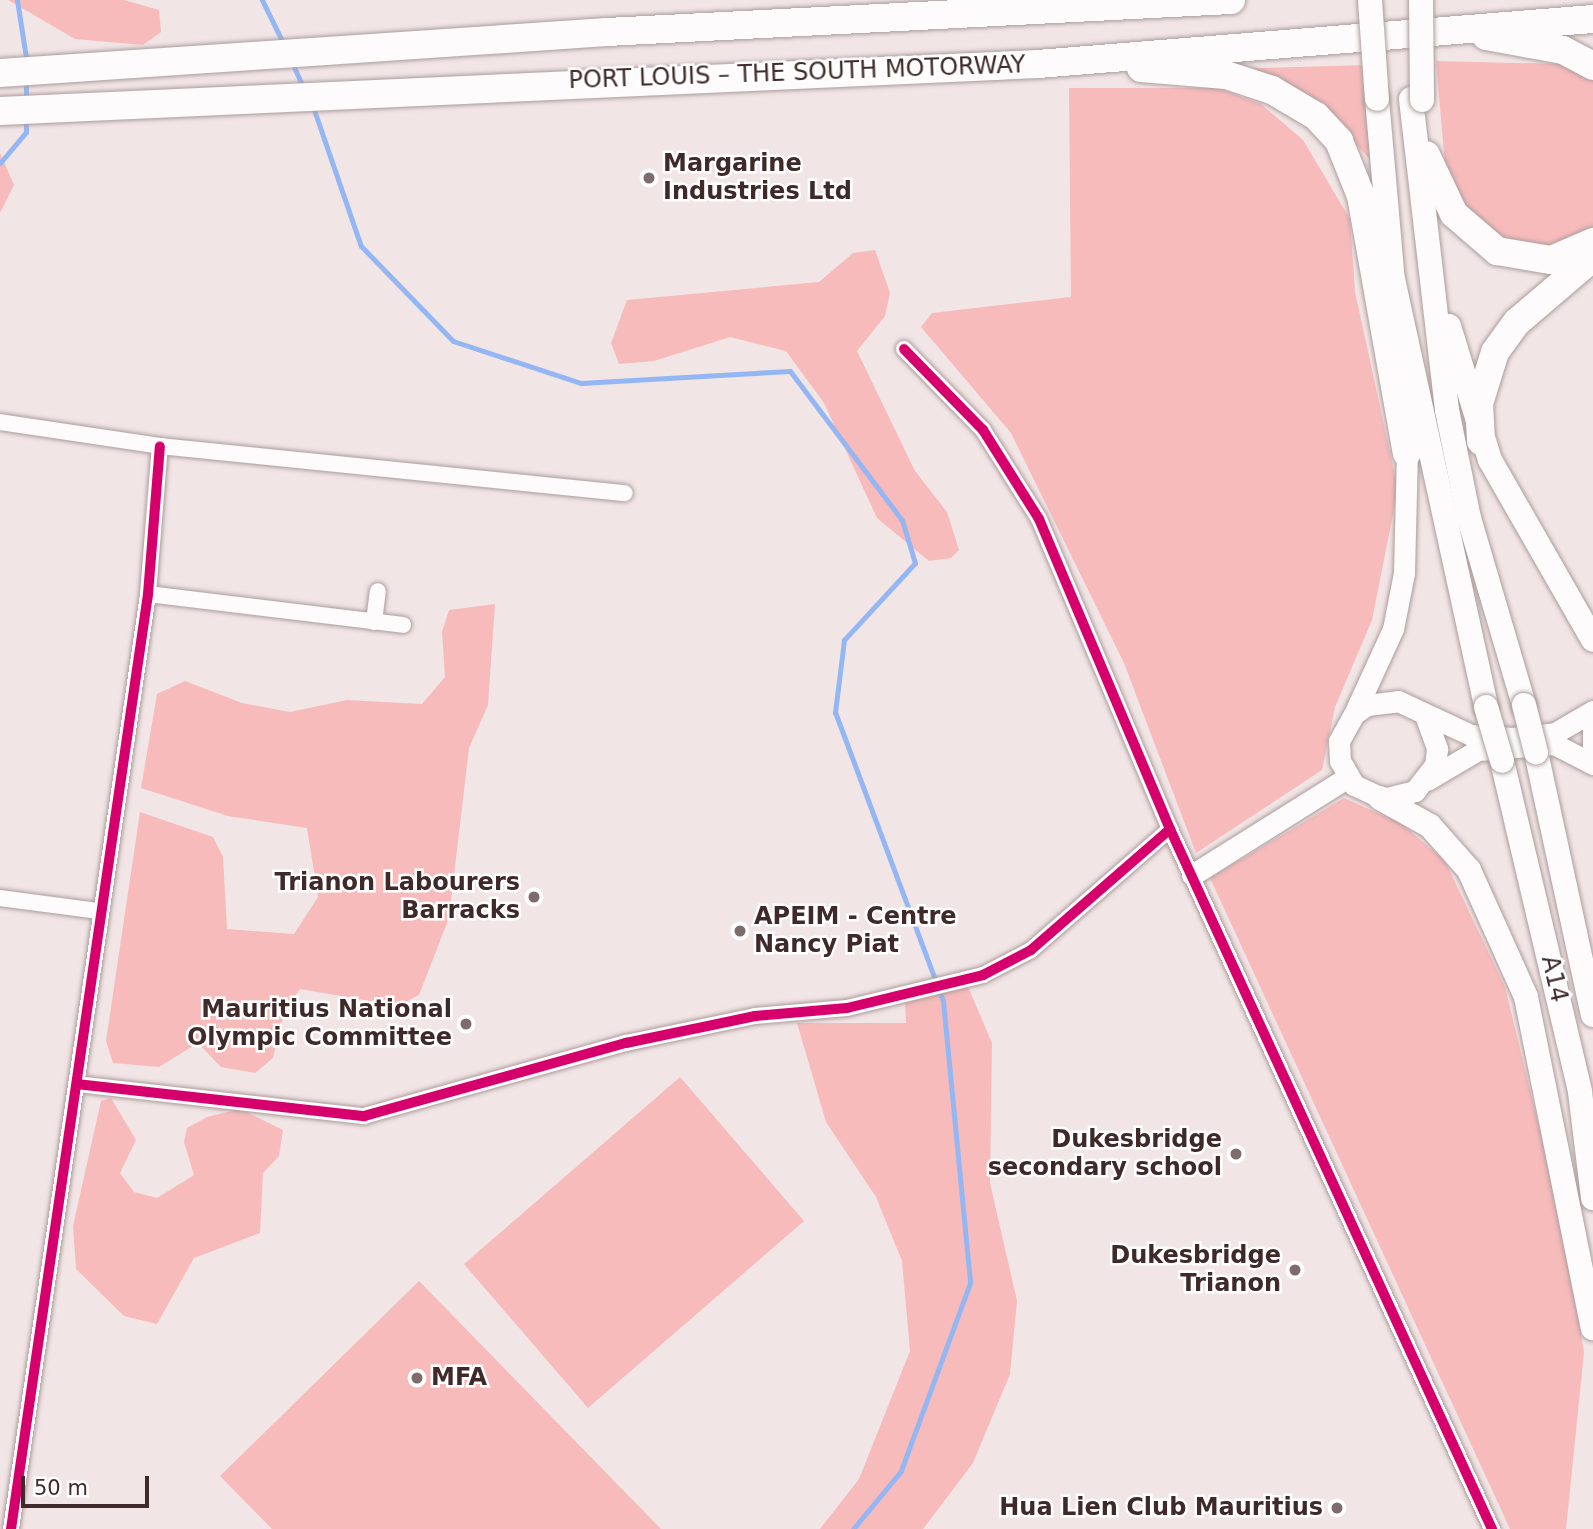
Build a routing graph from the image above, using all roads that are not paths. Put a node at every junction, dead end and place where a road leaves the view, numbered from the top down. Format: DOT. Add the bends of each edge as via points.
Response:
graph roads {
  1 [pos="1010,0"];
  2 [pos="1231,0"];
  3 [pos="1370,0"];
  4 [pos="1407,0"];
  5 [pos="1421,0"];
  6 [pos="1179,2"];
  7 [pos="959,12"];
  8 [pos="1593,19"];
  9 [pos="1464,34"];
  10 [pos="1038,64"];
  11 [pos="1593,66"];
  12 [pos="0,73"];
  13 [pos="1416,99"];
  14 [pos="2,111"];
  15 [pos="1426,155"];
  16 [pos="1431,203"];
  17 [pos="1593,242"];
  18 [pos="1593,257"];
  19 [pos="1393,279"];
  20 [pos="1434,307"];
  21 [pos="904,349"];
  22 [pos="0,422"];
  23 [pos="1481,441"];
  24 [pos="160,446"];
  25 [pos="1407,453"];
  26 [pos="625,493"];
  27 [pos="378,591"];
  28 [pos="148,594"];
  29 [pos="374,622"];
  30 [pos="403,625"];
  31 [pos="1593,640"];
  32 [pos="1593,710"];
  33 [pos="1354,713"];
  34 [pos="1426,718"];
  35 [pos="1593,718"];
  36 [pos="1593,755"];
  37 [pos="1593,764"];
  38 [pos="1348,777"];
  39 [pos="1427,780"];
  40 [pos="1380,798"];
  41 [pos="1170,829"];
  42 [pos="1192,875"];
  43 [pos="0,898"];
  44 [pos="99,911"];
  45 [pos="1593,1014"];
  46 [pos="76,1084"];
  47 [pos="1593,1198"];
  48 [pos="1593,1328"];
  49 [pos="11,1529"];
  50 [pos="1492,1529"];
  1 -- 7 [label="highway"];
  2 -- 6 [label="highway, PORT LOUIS – THE SOUTH MOTORWAY"];
  3 -- 19 [label="main road, bridge"];
  4 -- 13 [label="main road"];
  5 -- 13 [label="main road, bridge"];
  6 -- 7 [label="highway, PORT LOUIS – THE SOUTH MOTORWAY"];
  7 -- 12 [label="highway, PORT LOUIS – THE SOUTH MOTORWAY"];
  8 -- 9 [label="highway, PORT LOUIS – THE SOUTH MOTORWAY"];
  9 -- 10 [label="highway, PORT LOUIS – THE SOUTH MOTORWAY" via="1204,47"];
  9 -- 11 [label="highway" via="1563,50"];
  10 -- 14 [label="highway, PORT LOUIS – THE SOUTH MOTORWAY" via="327,92"];
  10 -- 25 [label="highway" via="1226,75 1272,90 1316,116 1339,141 1356,176"];
  13 -- 15 [label="main road"];
  13 -- 20 [label="main road"];
  15 -- 16 [label="main road"];
  15 -- 17 [label="highway" via="1454,214 1497,251 1551,260"];
  16 -- 20 [label="main road"];
  16 -- 23 [label="main road" via="1448,322"];
  18 -- 23 [label="highway" via="1517,322 1495,352 1479,404"];
  19 -- 25 [label="main road"];
  19 -- 47 [label="main road, A14, bridge" via="1442,526 1580,1092"];
  20 -- 45 [label="main road, A14, bridge" via="1469,518 1536,752"];
  21 -- 41 [label="street" via="1013,470"];
  22 -- 24 [label="street"];
  23 -- 31 [label="main road"];
  24 -- 26 [label="street"];
  24 -- 28 [label="street"];
  25 -- 33 [label="street" via="1404,573 1393,629"];
  27 -- 29 [label="street"];
  28 -- 29 [label="street"];
  28 -- 44 [label="street"];
  29 -- 30 [label="street"];
  32 -- 34 [label="street" via="1555,733 1512,738 1471,735"];
  33 -- 34 [label="street" via="1382,701 1398,701"];
  33 -- 38 [label="street" via="1339,741"];
  34 -- 39 [label="street" via="1437,749"];
  35 -- 36 [label="street"];
  37 -- 39 [label="street" via="1554,744 1479,750"];
  38 -- 40 [label="street"];
  38 -- 42 [label="street"];
  39 -- 40 [label="street" via="1400,797"];
  40 -- 48 [label="main road" via="1430,826 1469,870 1527,997"];
  41 -- 42 [label="street"];
  41 -- 46 [label="street" via="1031,950 984,975 946,984 626,1043 371,1115"];
  42 -- 50 [label="street"];
  43 -- 44 [label="street"];
  44 -- 46 [label="street"];
  46 -- 49 [label="street"];
}
